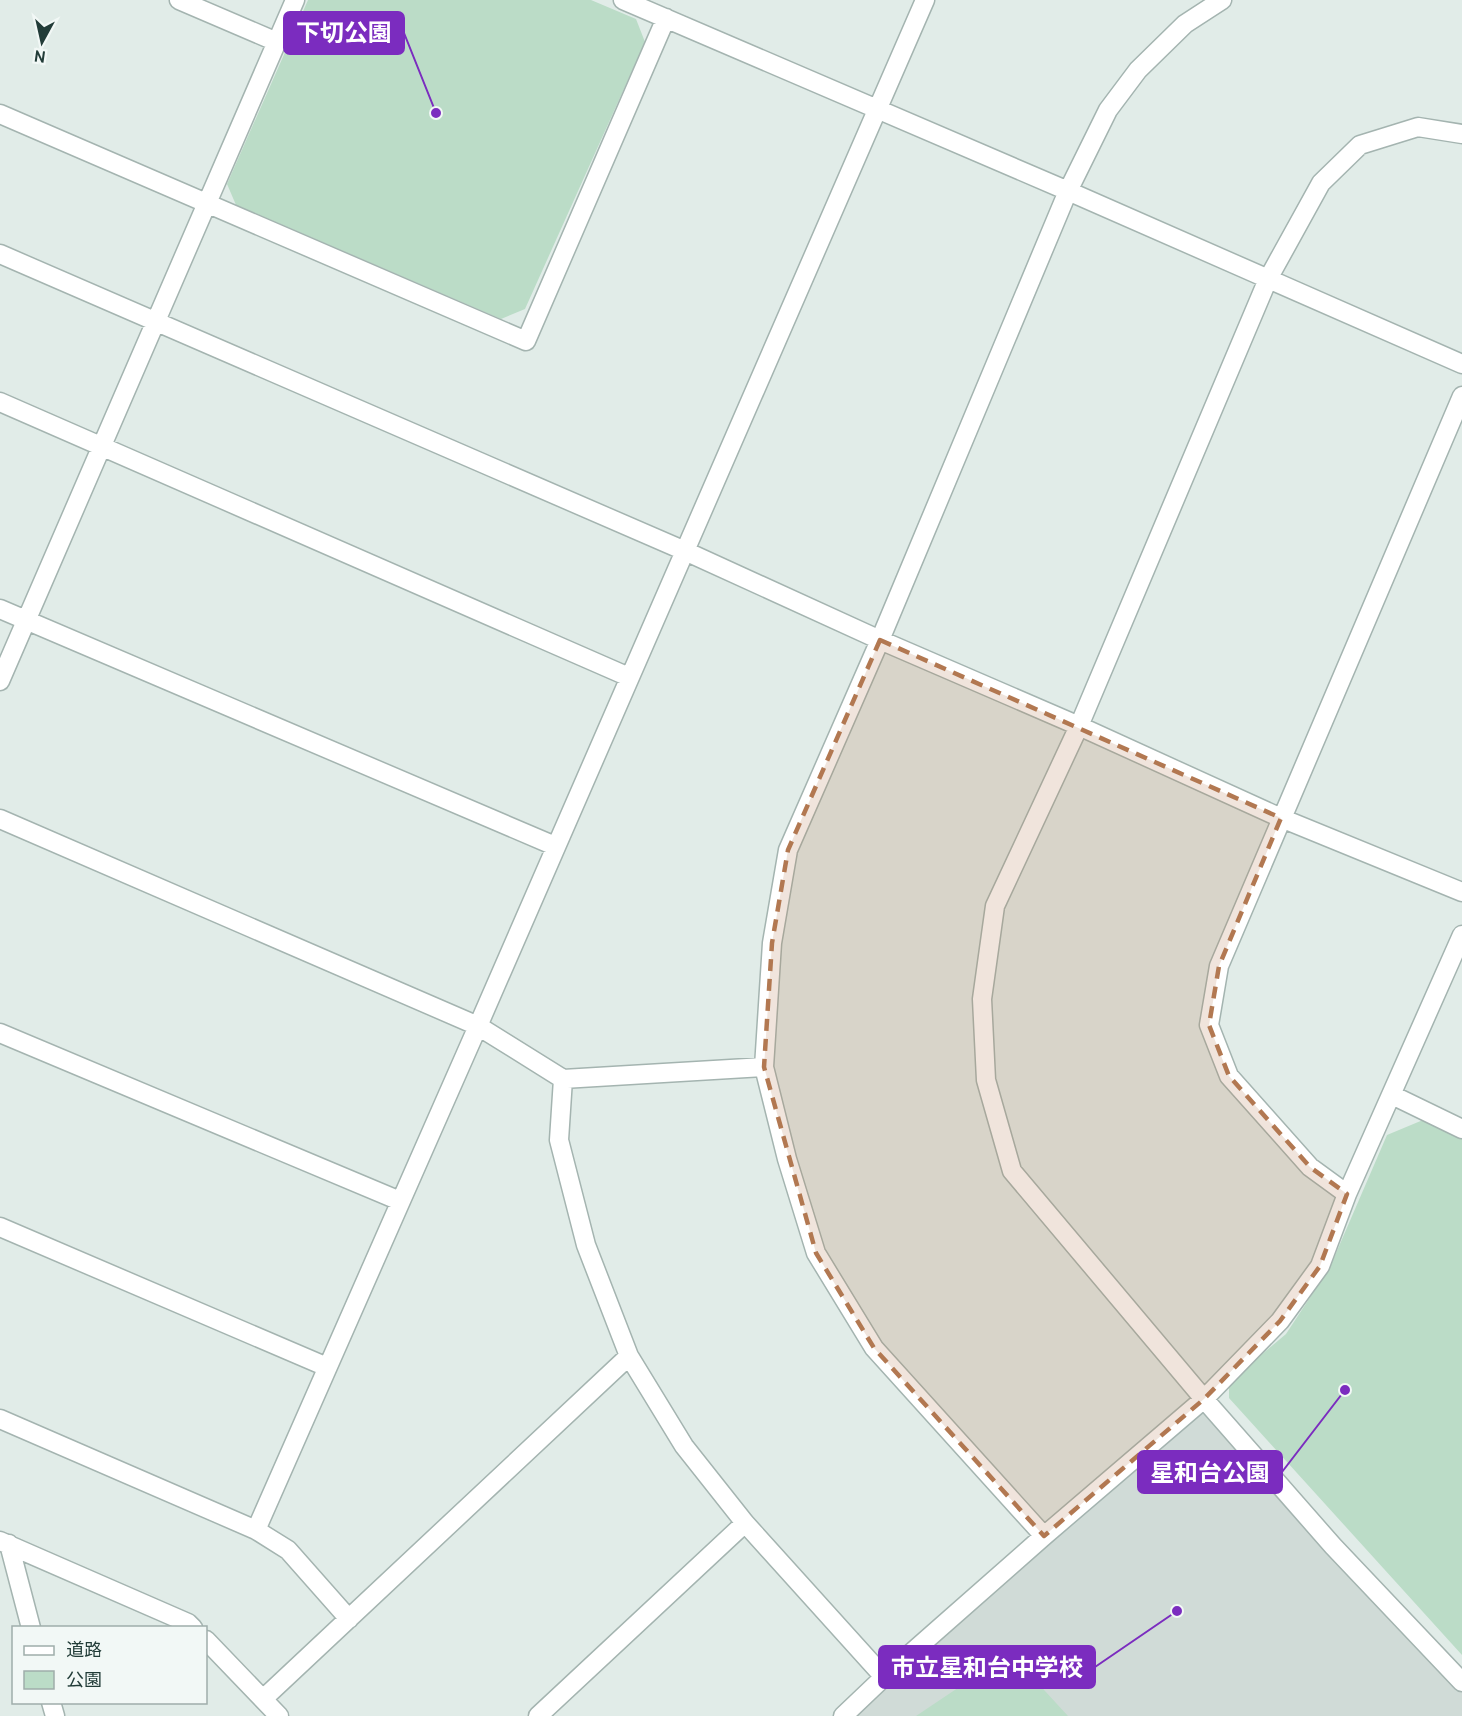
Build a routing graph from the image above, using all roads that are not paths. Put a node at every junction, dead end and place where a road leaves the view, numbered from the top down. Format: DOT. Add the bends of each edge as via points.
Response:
graph roads {
  1 [pos="179,0"];
  2 [pos="295,0"];
  3 [pos="623,0"];
  4 [pos="925,0"];
  5 [pos="1222,0"];
  6 [pos="666,18"];
  7 [pos="277,42"];
  8 [pos="878,109"];
  9 [pos="0,114"];
  10 [pos="1462,134"];
  11 [pos="1068,191"];
  12 [pos="207,204"];
  13 [pos="0,254"];
  14 [pos="1268,279"];
  15 [pos="157,322"];
  16 [pos="1462,364"];
  17 [pos="1462,396"];
  18 [pos="0,402"];
  19 [pos="102,447"];
  20 [pos="685,551"];
  21 [pos="0,609"];
  22 [pos="27,621"];
  23 [pos="880,640"];
  24 [pos="629,677"];
  25 [pos="0,681"];
  26 [pos="1079,726"];
  27 [pos="1281,818"];
  28 [pos="0,819"];
  29 [pos="555,846"];
  30 [pos="1462,892"];
  31 [pos="1462,935"];
  32 [pos="478,1026"];
  33 [pos="0,1033"];
  34 [pos="765,1066"];
  35 [pos="563,1079"];
  36 [pos="1392,1095"];
  37 [pos="1462,1129"];
  38 [pos="1347,1194"];
  39 [pos="400,1202"];
  40 [pos="0,1227"];
  41 [pos="629,1356"];
  42 [pos="327,1367"];
  43 [pos="1204,1399"];
  44 [pos="0,1419"];
  45 [pos="745,1523"];
  46 [pos="256,1530"];
  47 [pos="1044,1536"];
  48 [pos="4,1542"];
  49 [pos="349,1619"];
  50 [pos="30,1626"];
  51 [pos="191,1626"];
  52 [pos="207,1641"];
  53 [pos="884,1677"];
  54 [pos="1462,1682"];
  55 [pos="263,1700"];
  56 [pos="279,1716"];
  57 [pos="538,1716"];
  58 [pos="843,1716"];
  1 -- 7 [label="street"];
  2 -- 7 [label="street"];
  3 -- 6 [label="street"];
  4 -- 8 [label="street"];
  5 -- 11 [label="street" via="1185,24 1138,70 1108,110"];
  6 -- 8 [label="street"];
  6 -- 12 [label="street" via="526,341"];
  7 -- 12 [label="street"];
  8 -- 11 [label="street"];
  8 -- 20 [label="street"];
  9 -- 12 [label="street"];
  10 -- 14 [label="street" via="1418,127 1360,145 1321,183"];
  11 -- 14 [label="street"];
  11 -- 23 [label="street"];
  12 -- 15 [label="street"];
  13 -- 15 [label="street"];
  14 -- 16 [label="street"];
  14 -- 26 [label="street"];
  15 -- 19 [label="street"];
  15 -- 20 [label="street"];
  17 -- 27 [label="street"];
  18 -- 19 [label="street"];
  19 -- 22 [label="street"];
  19 -- 24 [label="street"];
  20 -- 23 [label="street"];
  20 -- 24 [label="street"];
  21 -- 22 [label="street"];
  22 -- 25 [label="street"];
  22 -- 29 [label="street"];
  23 -- 26 [label="street"];
  23 -- 34 [label="street" via="788,850 772,943"];
  24 -- 29 [label="street"];
  26 -- 27 [label="street"];
  26 -- 43 [label="street" via="995,906 982,999 986,1080 1012,1172"];
  27 -- 30 [label="street"];
  27 -- 38 [label="street" via="1219,966 1209,1025 1229,1076 1310,1167"];
  28 -- 32 [label="street"];
  29 -- 32 [label="street"];
  31 -- 36 [label="street"];
  32 -- 35 [label="street"];
  32 -- 39 [label="street"];
  33 -- 39 [label="street"];
  34 -- 35 [label="street"];
  34 -- 47 [label="street" via="787,1159 816,1253 874,1348"];
  35 -- 41 [label="street" via="559,1140 586,1245"];
  36 -- 37 [label="street"];
  36 -- 38 [label="street"];
  38 -- 43 [label="street" via="1320,1266 1281,1321"];
  39 -- 42 [label="street"];
  40 -- 42 [label="street"];
  41 -- 45 [label="street" via="684,1446"];
  41 -- 49 [label="street"];
  42 -- 46 [label="street"];
  43 -- 47 [label="street"];
  43 -- 54 [label="street"];
  44 -- 46 [label="street"];
  45 -- 53 [label="street"];
  45 -- 57 [label="street"];
  46 -- 49 [label="street" via="288,1550"];
  47 -- 53 [label="street"];
  48 -- 50 [label="street"];
  48 -- 51 [label="street"];
  49 -- 55 [label="street"];
  52 -- 55 [label="street"];
  53 -- 58 [label="street"];
  55 -- 56 [label="street"];
}
